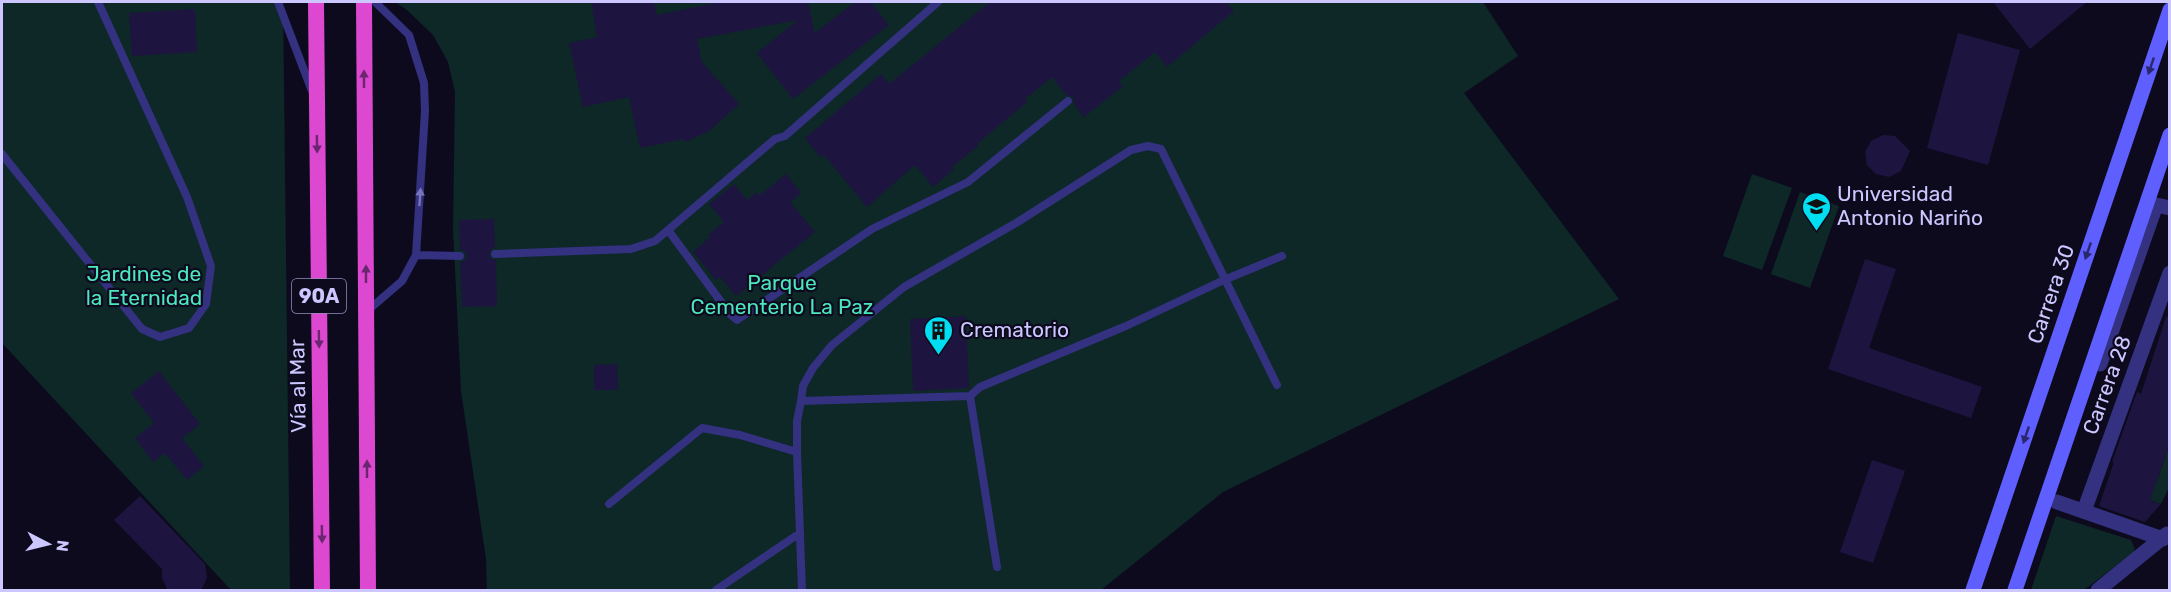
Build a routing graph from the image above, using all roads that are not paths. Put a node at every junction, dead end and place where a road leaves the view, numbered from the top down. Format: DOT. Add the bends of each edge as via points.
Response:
graph roads {
  1 [pos="98,2"];
  2 [pos="278,2"];
  3 [pos="316,2"];
  4 [pos="364,2"];
  5 [pos="375,2"];
  6 [pos="938,2"];
  7 [pos="2169,10"];
  8 [pos="1068,101"];
  9 [pos="317,104"];
  10 [pos="2169,135"];
  11 [pos="2,154"];
  12 [pos="2166,159"];
  13 [pos="2169,208"];
  14 [pos="668,230"];
  15 [pos="495,254"];
  16 [pos="416,255"];
  17 [pos="460,256"];
  18 [pos="1282,256"];
  19 [pos="2169,273"];
  20 [pos="1224,280"];
  21 [pos="366,312"];
  22 [pos="1277,386"];
  23 [pos="970,396"];
  24 [pos="801,400"];
  25 [pos="797,452"];
  26 [pos="2057,502"];
  27 [pos="609,504"];
  28 [pos="2084,511"];
  29 [pos="800,533"];
  30 [pos="2166,535"];
  31 [pos="997,567"];
  32 [pos="322,591"];
  33 [pos="368,591"];
  34 [pos="716,591"];
  35 [pos="802,591"];
  36 [pos="1973,591"];
  37 [pos="2017,591"];
  38 [pos="2098,591"];
  1 -- 11 [label="lane" via="187,197 211,266 206,304 189,328 160,338 142,329"];
  2 -- 9 [label="lane"];
  3 -- 9 [label="highway, Vía al Mar / 90A"];
  21 -- 4 [label="highway, 90A, one-way"];
  16 -- 5 [label="lane, one-way" via="424,83 410,35"];
  6 -- 14 [label="lane" via="785,136 775,139"];
  7 -- 36 [label="main road, Carrera 30, one-way"];
  8 -- 14 [label="lane" via="968,182 872,228 737,320"];
  9 -- 32 [label="highway, Vía al Mar / 90A, one-way"];
  10 -- 12 [label="main road"];
  12 -- 37 [label="main road"];
  13 -- 37 [label="street" via="2156,205"];
  14 -- 15 [label="lane" via="655,241 631,249"];
  16 -- 17 [label="lane"];
  16 -- 21 [label="lane" via="402,281"];
  18 -- 20 [label="lane"];
  19 -- 28 [label="street, Carrera 28"];
  20 -- 22 [label="lane"];
  20 -- 23 [label="lane" via="980,387"];
  20 -- 24 [label="lane" via="1161,149 1148,146 1131,150 1016,223 904,287 832,345 813,368 803,386"];
  33 -- 21 [label="highway, 90A, one-way"];
  23 -- 24 [label="lane"];
  23 -- 31 [label="lane"];
  24 -- 25 [label="lane"];
  25 -- 27 [label="lane" via="702,428"];
  25 -- 29 [label="lane"];
  26 -- 28 [label="street"];
  28 -- 30 [label="street"];
  29 -- 34 [label="lane"];
  29 -- 35 [label="lane"];
  30 -- 38 [label="street"];
}
